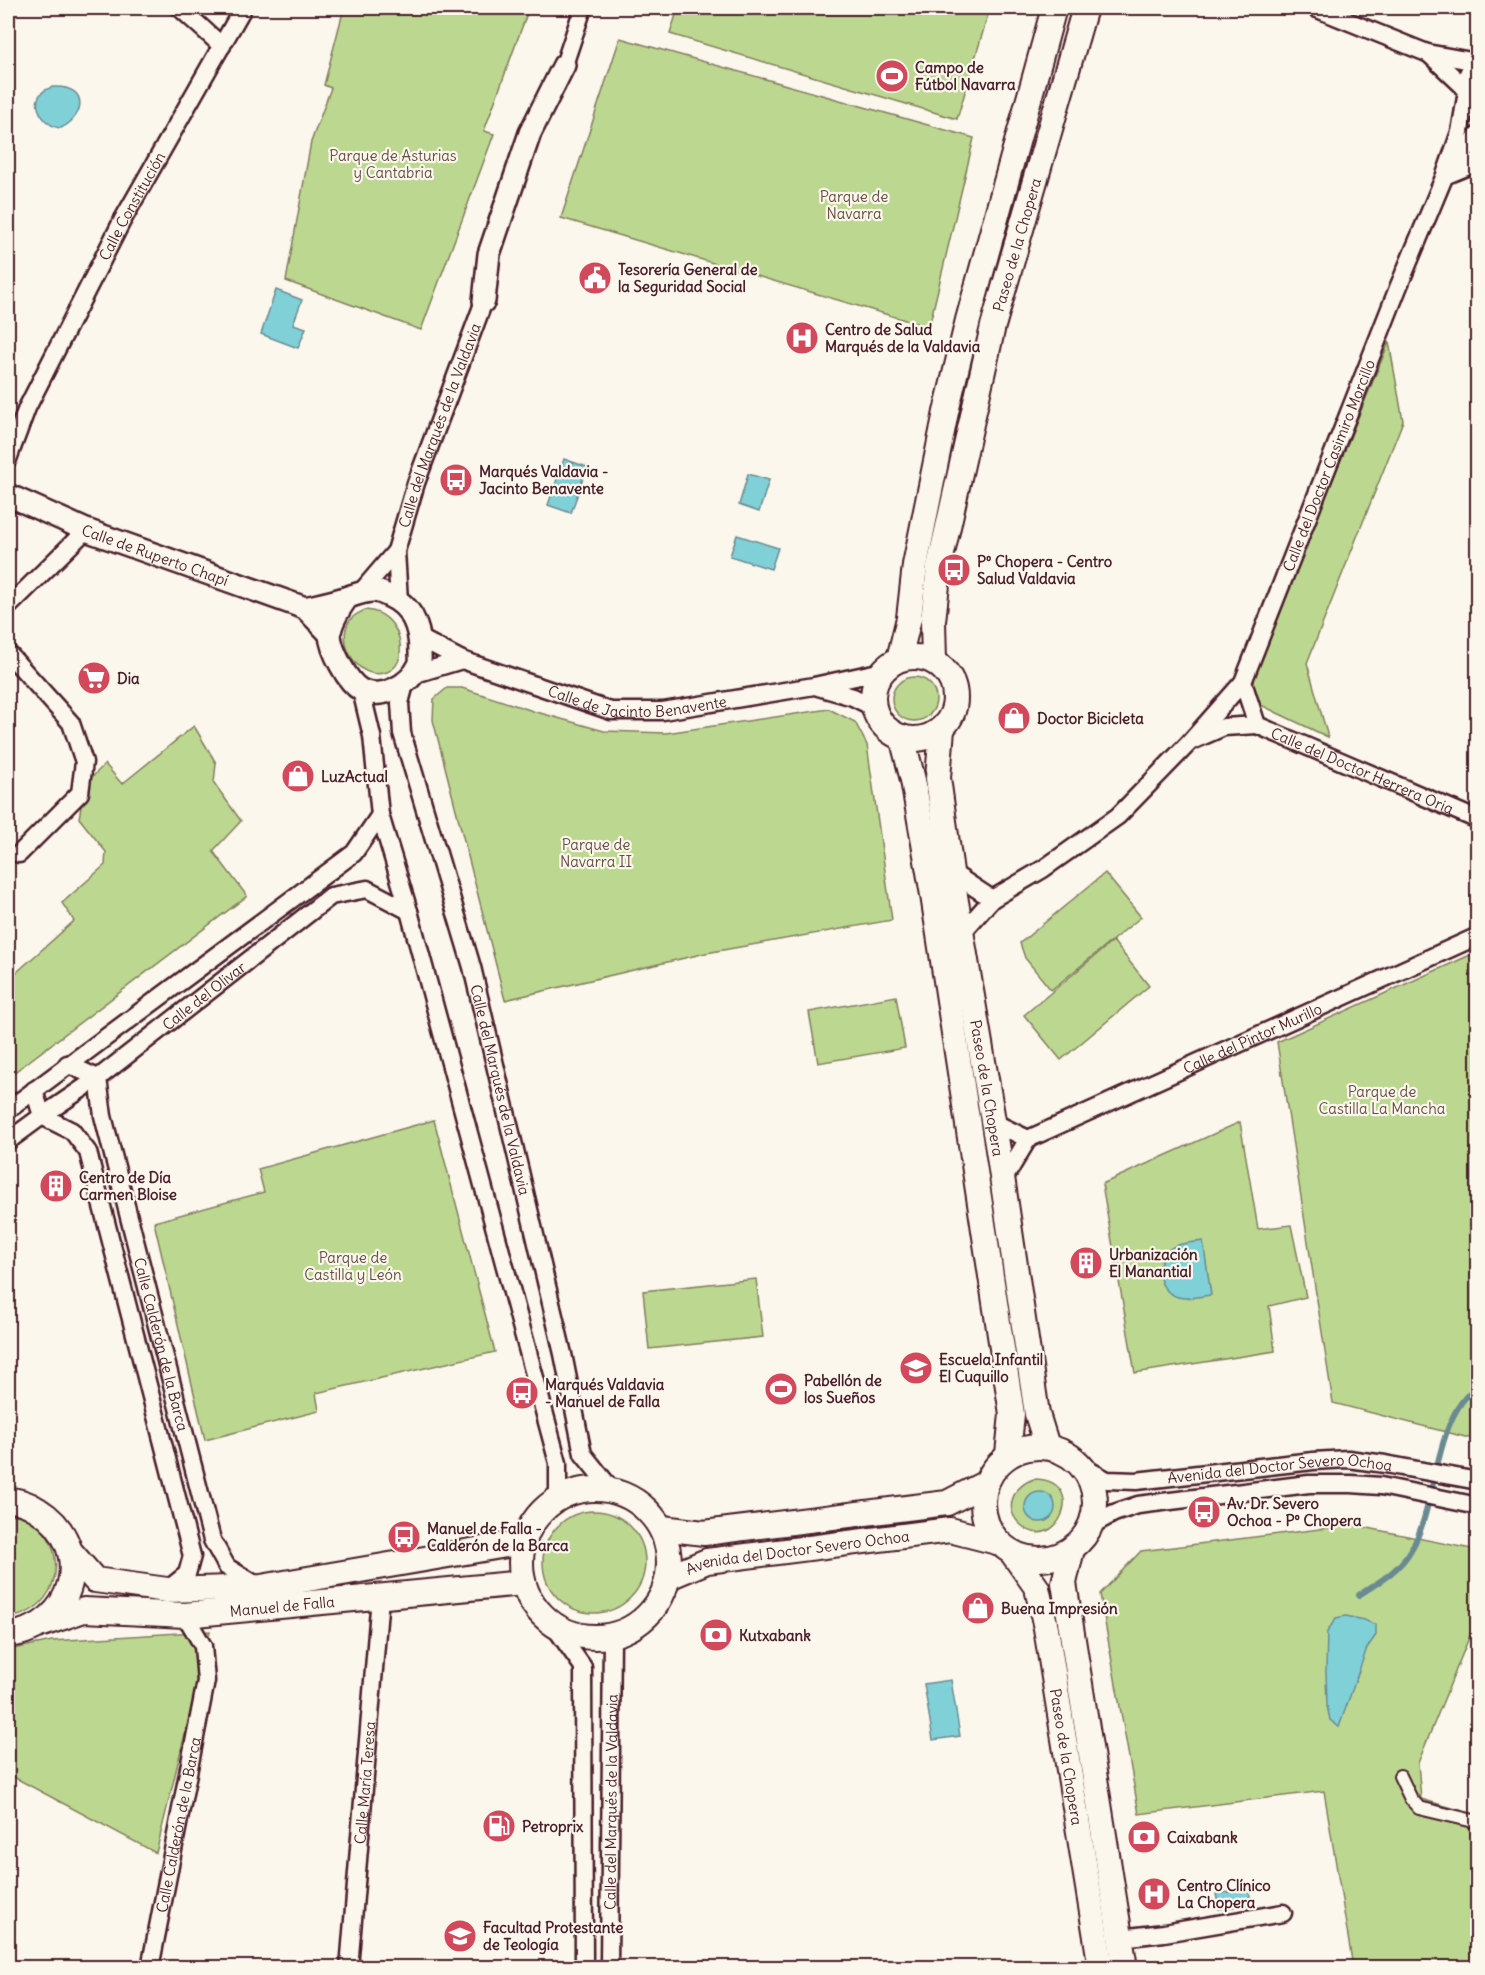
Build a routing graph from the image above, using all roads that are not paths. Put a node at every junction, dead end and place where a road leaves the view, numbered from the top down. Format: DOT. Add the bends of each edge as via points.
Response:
graph roads {
  1 [pos="180,8"];
  2 [pos="243,8"];
  3 [pos="583,8"];
  4 [pos="1054,8"];
  5 [pos="1085,8"];
  6 [pos="1315,8"];
  7 [pos="222,46"];
  8 [pos="1427,53"];
  9 [pos="1477,61"];
  10 [pos="564,65"];
  11 [pos="1465,92"];
  12 [pos="1478,112"];
  13 [pos="1478,135"];
  14 [pos="1478,162"];
  15 [pos="1445,176"];
  16 [pos="484,301"];
  17 [pos="27,408"];
  18 [pos="8,422"];
  19 [pos="8,457"];
  20 [pos="8,495"];
  21 [pos="86,530"];
  22 [pos="396,551"];
  23 [pos="354,595"];
  24 [pos="399,600"];
  25 [pos="8,607"];
  26 [pos="305,608"];
  27 [pos="330,634"];
  28 [pos="420,638"];
  29 [pos="8,653"];
  30 [pos="462,660"];
  31 [pos="934,661"];
  32 [pos="891,665"];
  33 [pos="409,679"];
  34 [pos="1243,682"];
  35 [pos="814,686"];
  36 [pos="361,690"];
  37 [pos="874,708"];
  38 [pos="1257,725"];
  39 [pos="942,729"];
  40 [pos="902,737"];
  41 [pos="1189,743"];
  42 [pos="381,814"];
  43 [pos="1478,820"];
  44 [pos="19,854"];
  45 [pos="951,872"];
  46 [pos="992,899"];
  47 [pos="409,911"];
  48 [pos="961,934"];
  49 [pos="1478,936"];
  50 [pos="67,1064"];
  51 [pos="98,1078"];
  52 [pos="34,1090"];
  53 [pos="8,1110"];
  54 [pos="42,1116"];
  55 [pos="993,1122"];
  56 [pos="1028,1139"];
  57 [pos="8,1141"];
  58 [pos="1002,1182"];
  59 [pos="1047,1446"];
  60 [pos="1008,1455"];
  61 [pos="1083,1467"];
  62 [pos="1478,1481"];
  63 [pos="984,1484"];
  64 [pos="612,1490"];
  65 [pos="558,1498"];
  66 [pos="8,1500"];
  67 [pos="1478,1506"];
  68 [pos="1090,1526"];
  69 [pos="662,1528"];
  70 [pos="524,1542"];
  71 [pos="1005,1548"];
  72 [pos="1072,1549"];
  73 [pos="70,1551"];
  74 [pos="669,1577"];
  75 [pos="524,1583"];
  76 [pos="261,1587"];
  77 [pos="167,1590"];
  78 [pos="380,1597"];
  79 [pos="185,1615"];
  80 [pos="43,1624"];
  81 [pos="554,1626"];
  82 [pos="8,1635"];
  83 [pos="612,1635"];
  84 [pos="1400,1776"];
  85 [pos="1478,1822"];
  86 [pos="1283,1913"];
  87 [pos="1120,1938"];
  88 [pos="150,1968"];
  89 [pos="348,1968"];
  90 [pos="584,1968"];
  91 [pos="609,1968"];
  92 [pos="1101,1968"];
  93 [pos="1125,1968"];
  1 -- 7 [label="street"];
  2 -- 7 [label="street, Calle Constitución"];
  3 -- 10 [label="street, Calle del Marqués de la Valdavia"];
  4 -- 32 [label="main road, Paseo de la Chopera" via="945,412 915,565 909,618"];
  5 -- 31 [label="main road, Paseo de la Chopera" via="990,337 939,567 933,621"];
  6 -- 8 [label="street"];
  7 -- 17 [label="street, Calle Constitución" via="122,221"];
  8 -- 9 [label="street"];
  8 -- 11 [label="street"];
  9 -- 11 [label="street, Calle del Doctor Casimiro Morcillo" via="1466,78"];
  10 -- 16 [label="street, Calle del Marqués de la Valdavia" via="523,199"];
  11 -- 12 [label="street"];
  11 -- 15 [label="street, Calle del Doctor Casimiro Morcillo" via="1460,132"];
  13 -- 15 [label="street, Calle del Doctor Casimiro Morcillo"];
  14 -- 15 [label="street"];
  15 -- 34 [label="street, Calle del Doctor Casimiro Morcillo"];
  16 -- 22 [label="street, Calle del Marqués de la Valdavia" via="416,483"];
  17 -- 18 [label="street, Calle Constitución"];
  17 -- 19 [label="street, Calle Constitución"];
  20 -- 21 [label="street, Calle de Ruperto Chapí"];
  21 -- 25 [label="street"];
  21 -- 26 [label="street, Calle de Ruperto Chapí"];
  22 -- 23 [label="street, Calle del Marqués de la Valdavia"];
  22 -- 24 [label="street, Calle del Marqués de la Valdavia"];
  23 -- 24 [label="street" via="377,591"];
  23 -- 26 [label="street"];
  23 -- 27 [label="street" via="339,609"];
  24 -- 28 [label="street" via="414,616"];
  26 -- 27 [label="street, Calle de Ruperto Chapí"];
  27 -- 36 [label="street" via="338,660"];
  28 -- 30 [label="street, Calle de Jacinto Benavente"];
  28 -- 33 [label="street" via="420,663"];
  29 -- 44 [label="street" via="71,723 84,762 80,793"];
  30 -- 33 [label="street"];
  30 -- 35 [label="street, Calle de Jacinto Benavente" via="611,711 663,711"];
  31 -- 32 [label="main road" via="917,656"];
  31 -- 39 [label="main road" via="949,675 955,693 953,712"];
  32 -- 35 [label="street, Calle de Jacinto Benavente"];
  32 -- 37 [label="main road" via="874,688"];
  33 -- 36 [label="street" via="389,691"];
  33 -- 64 [label="street, Calle del Marqués de la Valdavia" via="400,704 402,733 472,968 583,1454"];
  34 -- 38 [label="street, Calle del Doctor Herrera Oria"];
  34 -- 41 [label="street, Calle del Doctor Casimiro Morcillo"];
  35 -- 37 [label="street" via="853,697"];
  36 -- 42 [label="street" via="372,736"];
  37 -- 40 [label="main road" via="885,726"];
  38 -- 41 [label="street, Calle del Doctor Casimiro Morcillo" via="1224,727"];
  38 -- 43 [label="street, Calle del Doctor Herrera Oria"];
  39 -- 40 [label="main road" via="916,739"];
  39 -- 45 [label="main road, Paseo de la Chopera" via="938,778"];
  40 -- 60 [label="main road, Paseo de la Chopera" via="933,895 1012,1414"];
  41 -- 46 [label="street, Calle del Doctor Casimiro Morcillo" via="1118,816"];
  42 -- 47 [label="street"];
  42 -- 50 [label="street, Calle del Olivar" via="354,853"];
  45 -- 46 [label="street"];
  45 -- 48 [label="main road, Paseo de la Chopera"];
  46 -- 48 [label="street, Calle del Doctor Casimiro Morcillo"];
  47 -- 51 [label="street, Calle del Olivar" via="367,889 331,896"];
  47 -- 65 [label="street" via="558,1463"];
  48 -- 55 [label="main road, Paseo de la Chopera"];
  49 -- 56 [label="street, Calle del Pintor Murillo"];
  50 -- 51 [label="street"];
  50 -- 52 [label="street, Calle del Olivar"];
  51 -- 54 [label="street, Calle del Olivar"];
  51 -- 76 [label="street, Calle Calderón de la Barca" via="103,1116 212,1540 227,1567"];
  52 -- 53 [label="street, Calle del Olivar"];
  52 -- 54 [label="street"];
  54 -- 57 [label="street, Calle del Olivar"];
  54 -- 77 [label="street, Calle Calderón de la Barca" via="72,1131 88,1152 192,1556 188,1574"];
  55 -- 56 [label="street"];
  55 -- 58 [label="main road, Paseo de la Chopera"];
  56 -- 58 [label="street"];
  58 -- 59 [label="main road, Paseo de la Chopera" via="1035,1404"];
  59 -- 60 [label="main road" via="1026,1447"];
  59 -- 61 [label="main road" via="1067,1453"];
  60 -- 63 [label="main road" via="994,1467"];
  61 -- 62 [label="street, Avenida del Doctor Severo Ochoa" via="1107,1480 1136,1481 1348,1459"];
  61 -- 68 [label="main road" via="1095,1496"];
  63 -- 69 [label="main road, Avenida del Doctor Severo Ochoa" via="947,1503 704,1533"];
  63 -- 71 [label="main road" via="981,1505 986,1525"];
  64 -- 65 [label="main road" via="586,1488"];
  64 -- 69 [label="main road" via="646,1508"];
  65 -- 70 [label="main road" via="538,1515"];
  66 -- 73 [label="main road, Manuel de Falla" via="29,1504 49,1517 60,1529"];
  67 -- 68 [label="street, Avenida del Doctor Severo Ochoa" via="1381,1486 1310,1484 1138,1505"];
  68 -- 72 [label="main road"];
  69 -- 74 [label="main road" via="669,1551"];
  70 -- 75 [label="main road"];
  70 -- 76 [label="main road, Manuel de Falla"];
  71 -- 72 [label="main road" via="1033,1560 1053,1558"];
  71 -- 74 [label="main road, Avenida del Doctor Severo Ochoa" via="950,1530 707,1561"];
  71 -- 92 [label="main road, Paseo de la Chopera" via="1037,1588"];
  72 -- 87 [label="main road, Paseo de la Chopera" via="1064,1583"];
  73 -- 77 [label="main road, Manuel de Falla" via="95,1580"];
  73 -- 80 [label="main road" via="68,1589 60,1607"];
  74 -- 83 [label="main road" via="662,1598 646,1618"];
  75 -- 78 [label="main road, Manuel de Falla"];
  75 -- 81 [label="main road" via="535,1606"];
  76 -- 77 [label="main road, Manuel de Falla"];
  78 -- 79 [label="main road, Manuel de Falla"];
  78 -- 89 [label="street, Calle María Teresa"];
  79 -- 80 [label="main road, Manuel de Falla" via="84,1610"];
  79 -- 88 [label="street, Calle Calderón de la Barca" via="203,1646 206,1681"];
  80 -- 82 [label="main road, Manuel de Falla" via="23,1634"];
  81 -- 83 [label="main road" via="578,1636"];
  81 -- 90 [label="street, Calle del Marqués de la Valdavia" via="583,1667"];
  83 -- 91 [label="street, Calle del Marqués de la Valdavia"];
  84 -- 85 [label="street" via="1419,1808"];
  86 -- 87 [label="street"];
  87 -- 93 [label="main road, Paseo de la Chopera"];
}
